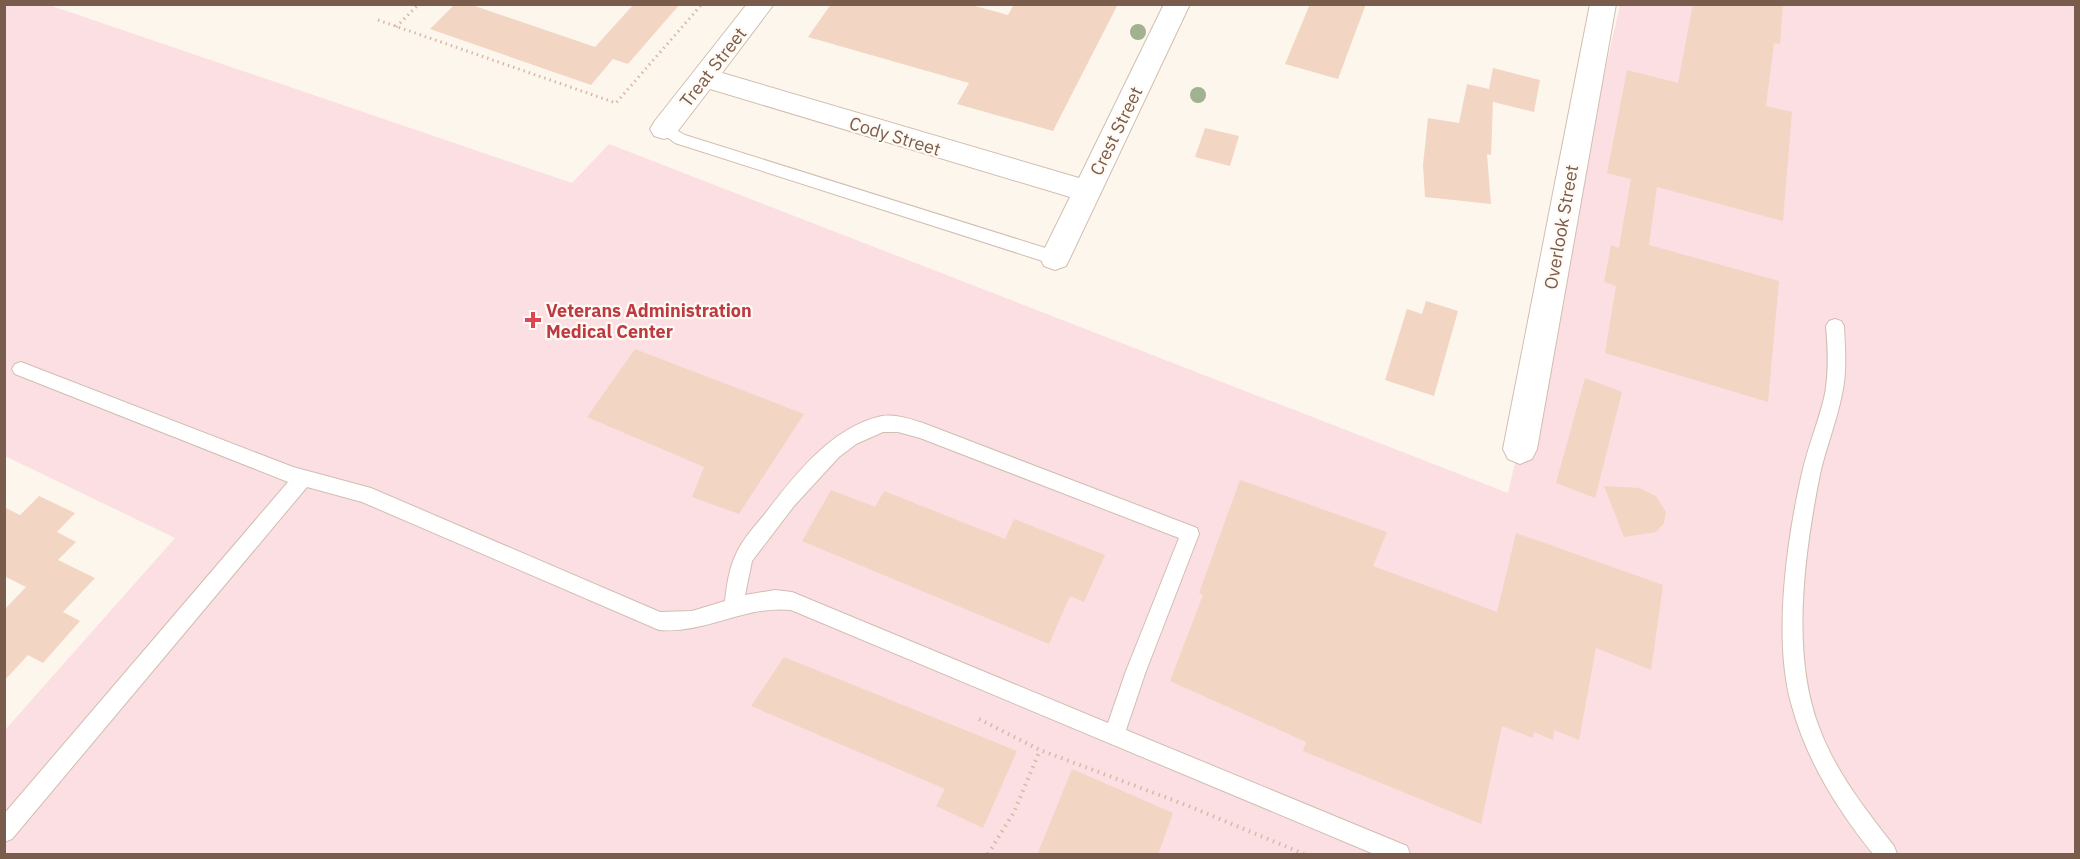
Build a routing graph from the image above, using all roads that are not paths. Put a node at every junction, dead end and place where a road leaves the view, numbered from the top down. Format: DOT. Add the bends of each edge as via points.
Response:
graph roads {
  1 [pos="761,4"];
  2 [pos="1177,4"];
  3 [pos="1603,4"];
  4 [pos="705,78"];
  5 [pos="664,129"];
  6 [pos="1086,191"];
  7 [pos="1055,258"];
  8 [pos="1835,326"];
  9 [pos="21,369"];
  10 [pos="1520,449"];
  11 [pos="303,478"];
  12 [pos="733,609"];
  13 [pos="1114,736"];
  14 [pos="4,831"];
  15 [pos="1399,855"];
  16 [pos="1886,855"];
  1 -- 4 [label="street, Treat Street"];
  2 -- 6 [label="street, Crest Street"];
  3 -- 10 [label="street, Overlook Street"];
  4 -- 5 [label="street, Treat Street"];
  4 -- 6 [label="street, Cody Street"];
  5 -- 7 [label="lane" via="680,139"];
  6 -- 7 [label="street, Crest Street"];
  8 -- 16 [label="lane" via="1835,383 1810,476 1797,570 1796,678 1807,720 1827,767"];
  9 -- 11 [label="lane"];
  11 -- 12 [label="lane" via="364,494 659,621 685,622"];
  11 -- 14 [label="lane"];
  12 -- 13 [label="lane" via="769,600 790,600"];
  12 -- 13 [label="lane" via="744,556 813,471 839,447 882,424 902,424 923,431 1190,534"];
  13 -- 15 [label="lane"];
}
